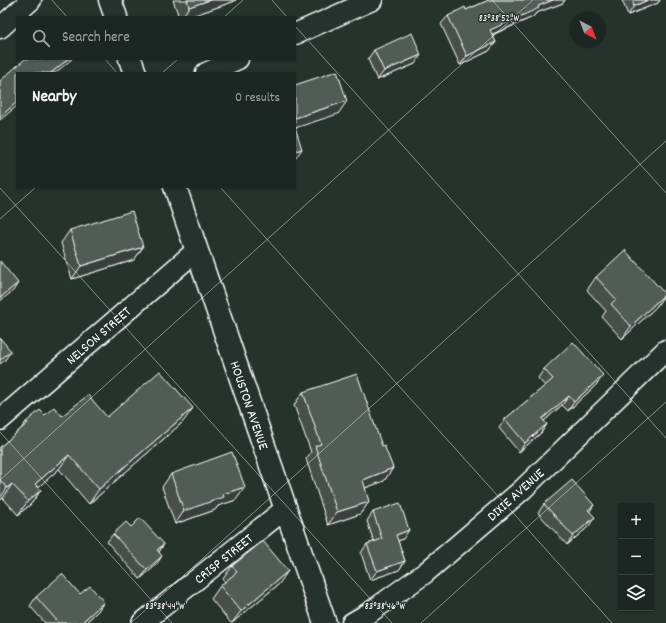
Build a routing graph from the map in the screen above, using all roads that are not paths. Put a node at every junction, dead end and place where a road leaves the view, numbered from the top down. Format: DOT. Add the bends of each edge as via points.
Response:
graph roads {
  1 [pos="31,0"];
  2 [pos="110,0"];
  3 [pos="372,0"];
  4 [pos="116,16"];
  5 [pos="0,28"];
  6 [pos="296,34"];
  7 [pos="130,60"];
  8 [pos="236,60"];
  9 [pos="134,72"];
  10 [pos="208,72"];
  11 [pos="174,188"];
  12 [pos="197,250"];
  13 [pos="666,350"];
  14 [pos="0,420"];
  15 [pos="285,509"];
  16 [pos="142,623"];
  17 [pos="326,623"];
  18 [pos="352,623"];
  1 -- 5 [label="street"];
  2 -- 4 [label="street"];
  3 -- 6 [label="street"];
  7 -- 9 [label="street"];
  8 -- 10 [label="street"];
  11 -- 12 [label="street, HOUSTON AVENUE"];
  12 -- 14 [label="street, NELSON STREET"];
  12 -- 15 [label="street, HOUSTON AVENUE"];
  13 -- 18 [label="street, DIXIE AVENUE" via="522,490 425,573"];
  15 -- 16 [label="street, CRISP STREET"];
  15 -- 17 [label="street, HOUSTON AVENUE"];
}
